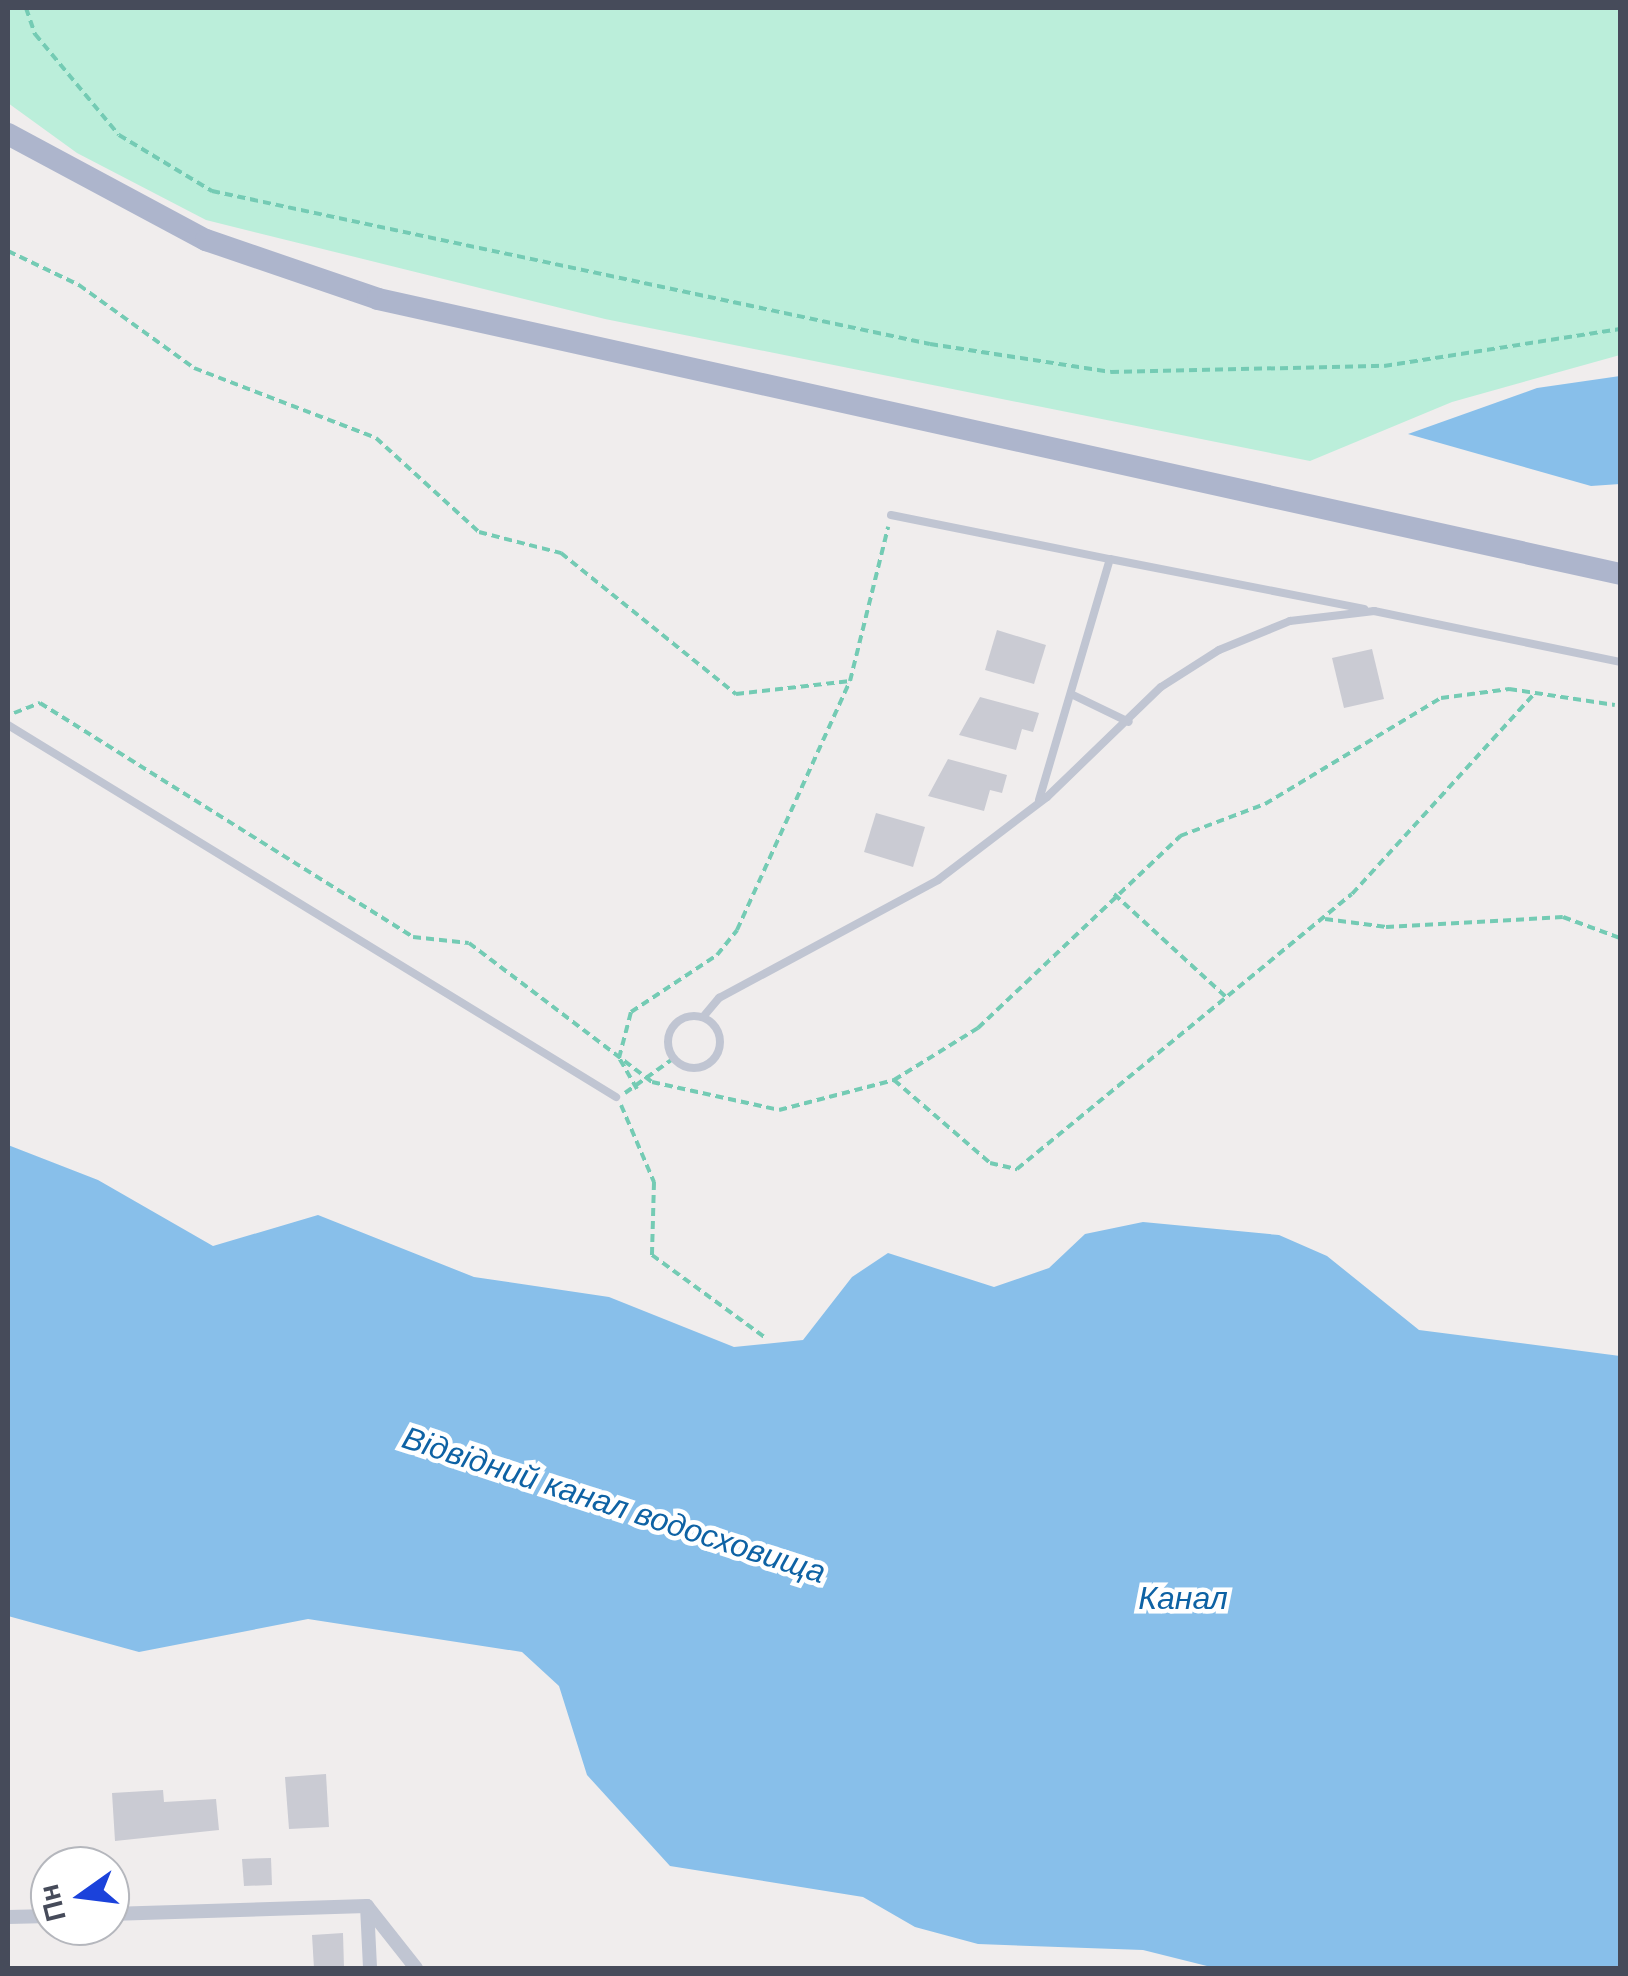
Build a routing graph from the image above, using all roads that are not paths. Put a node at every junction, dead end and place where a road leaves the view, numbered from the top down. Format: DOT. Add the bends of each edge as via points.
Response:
graph roads {
  1 [pos="8,134"];
  2 [pos="891,515"];
  3 [pos="1110,559"];
  4 [pos="1620,574"];
  5 [pos="1374,611"];
  6 [pos="1620,662"];
  7 [pos="1070,694"];
  8 [pos="1129,722"];
  9 [pos="8,725"];
  10 [pos="1038,803"];
  11 [pos="703,1017"];
  12 [pos="616,1097"];
  13 [pos="367,1906"];
  14 [pos="130,1913"];
  15 [pos="370,1968"];
  16 [pos="416,1968"];
  1 -- 4 [label="main road" via="206,240 378,299"];
  2 -- 3 [label="lane"];
  3 -- 5 [label="lane"];
  3 -- 7 [label="lane"];
  5 -- 6 [label="lane"];
  5 -- 8 [label="lane" via="1290,621 1219,650"];
  7 -- 8 [label="lane"];
  7 -- 10 [label="lane"];
  8 -- 10 [label="lane"];
  9 -- 12 [label="lane"];
  10 -- 11 [label="lane" via="938,880 719,998"];
  11 -- 11 [label="lane" via="717,1028 718,1053 697,1068 674,1058 673,1026"];
  13 -- 14 [label="street"];
  13 -- 15 [label="street"];
  13 -- 16 [label="street"];
}
